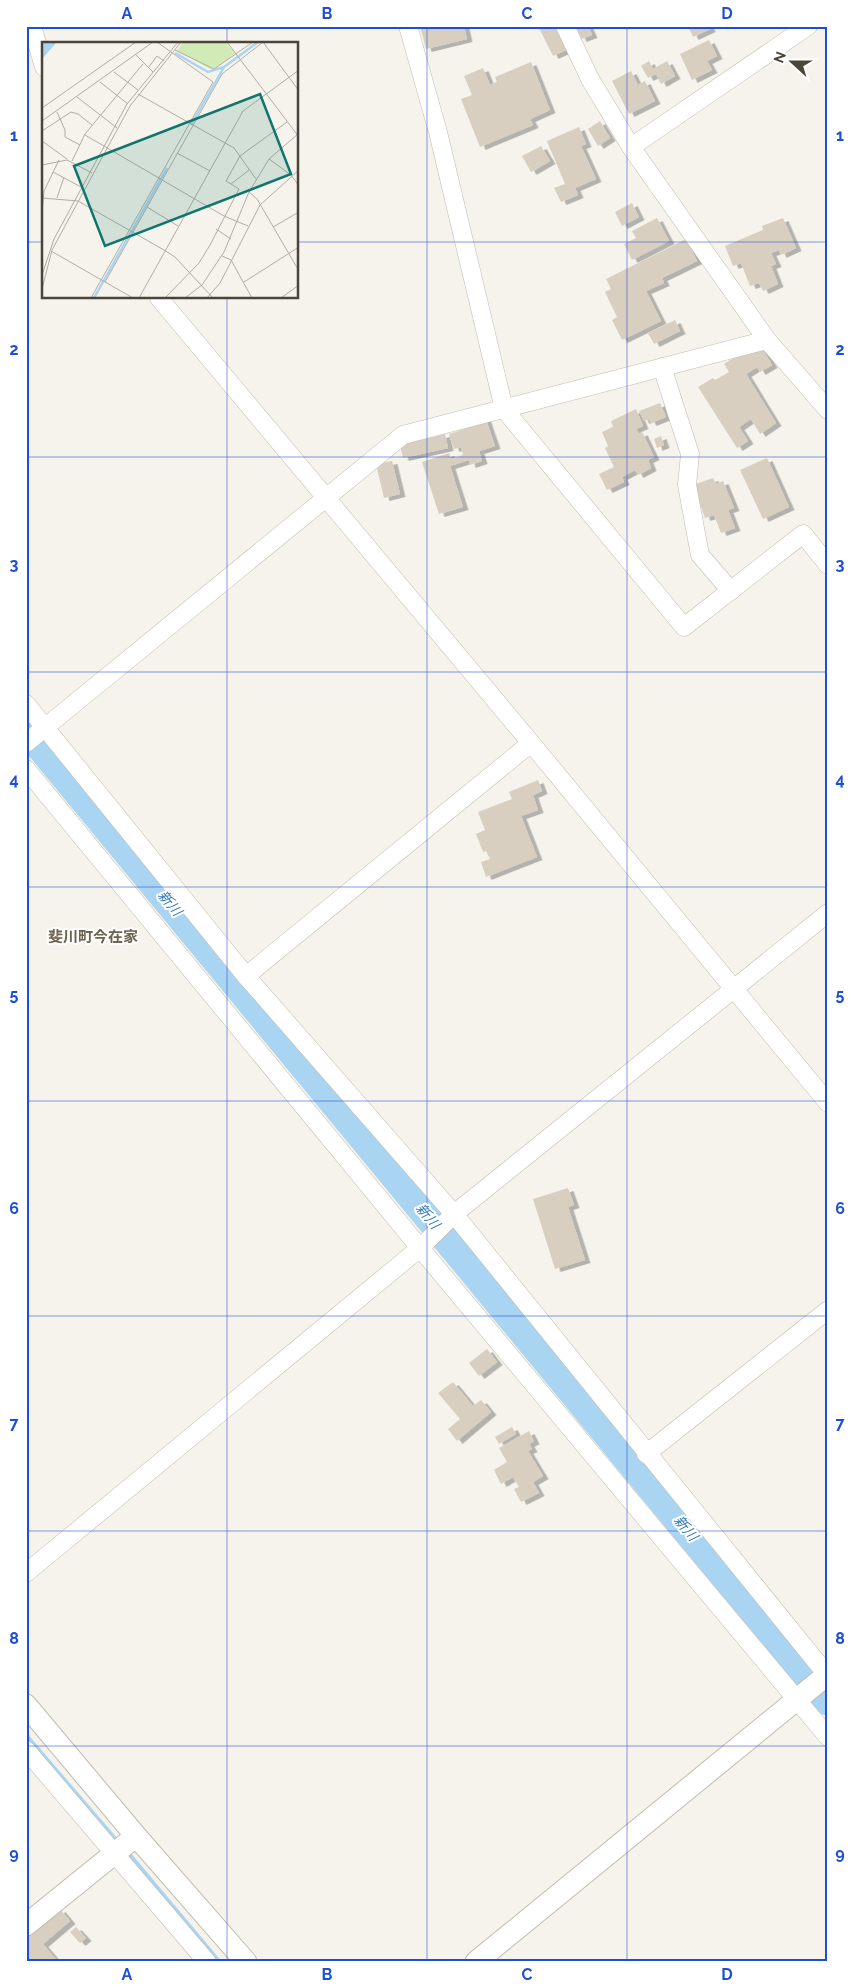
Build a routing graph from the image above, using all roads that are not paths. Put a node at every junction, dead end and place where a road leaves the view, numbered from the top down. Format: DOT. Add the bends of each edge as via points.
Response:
graph roads {
  1 [pos="32,26"];
  2 [pos="408,26"];
  3 [pos="565,26"];
  4 [pos="808,26"];
  5 [pos="42,60"];
  6 [pos="631,147"];
  7 [pos="160,299"];
  8 [pos="767,340"];
  9 [pos="662,367"];
  10 [pos="504,409"];
  11 [pos="828,410"];
  12 [pos="325,498"];
  13 [pos="828,565"];
  14 [pos="730,590"];
  15 [pos="26,704"];
  16 [pos="46,727"];
  17 [pos="531,743"];
  18 [pos="26,744"];
  19 [pos="26,769"];
  20 [pos="828,913"];
  21 [pos="246,976"];
  22 [pos="735,990"];
  23 [pos="828,1103"];
  24 [pos="454,1214"];
  25 [pos="425,1244"];
  26 [pos="828,1310"];
  27 [pos="646,1454"];
  28 [pos="26,1573"];
  29 [pos="827,1675"];
  30 [pos="799,1696"];
  31 [pos="26,1705"];
  32 [pos="828,1738"];
  33 [pos="26,1750"];
  34 [pos="136,1836"];
  35 [pos="115,1853"];
  36 [pos="26,1925"];
  37 [pos="207,1962"];
  38 [pos="246,1962"];
  39 [pos="476,1962"];
  1 -- 5 [label="street"];
  2 -- 10 [label="street" via="438,132"];
  3 -- 6 [label="street" via="590,79"];
  4 -- 6 [label="street"];
  6 -- 8 [label="street"];
  7 -- 12 [label="street"];
  8 -- 9 [label="street"];
  8 -- 11 [label="street"];
  9 -- 10 [label="street"];
  9 -- 14 [label="street" via="690,454 687,485 700,555"];
  10 -- 12 [label="street" via="403,435"];
  10 -- 14 [label="street" via="684,627"];
  12 -- 16 [label="street"];
  12 -- 17 [label="street"];
  13 -- 14 [label="street" via="803,534"];
  15 -- 16 [label="street"];
  16 -- 18 [label="street"];
  16 -- 21 [label="street"];
  17 -- 21 [label="street"];
  17 -- 22 [label="street"];
  19 -- 25 [label="street"];
  20 -- 22 [label="street"];
  21 -- 24 [label="street"];
  22 -- 23 [label="street"];
  22 -- 24 [label="street"];
  24 -- 25 [label="street"];
  24 -- 27 [label="street"];
  25 -- 28 [label="street"];
  25 -- 30 [label="street"];
  26 -- 27 [label="street"];
  27 -- 29 [label="street"];
  29 -- 30 [label="street"];
  30 -- 32 [label="street"];
  30 -- 39 [label="street"];
  31 -- 34 [label="street"];
  33 -- 35 [label="street"];
  34 -- 35 [label="street"];
  34 -- 38 [label="street"];
  35 -- 36 [label="street"];
  35 -- 37 [label="street"];
}
